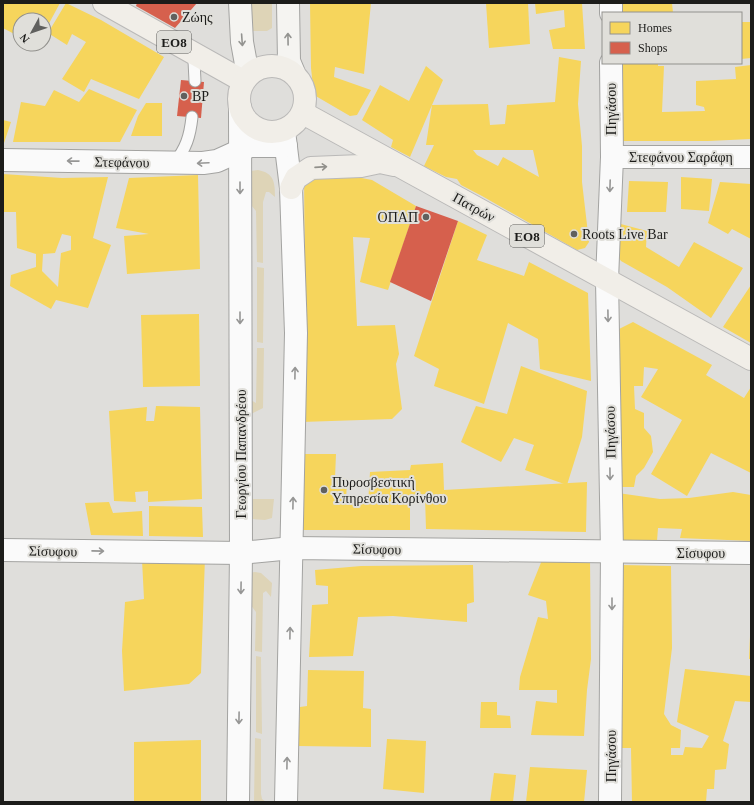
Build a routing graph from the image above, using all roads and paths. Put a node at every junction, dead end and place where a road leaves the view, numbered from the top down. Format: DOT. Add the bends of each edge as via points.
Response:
graph roads {
  1 [pos="104,3"];
  2 [pos="240,3"];
  3 [pos="288,3"];
  4 [pos="190,51"];
  5 [pos="611,64"];
  6 [pos="294,73"];
  7 [pos="246,78"];
  8 [pos="195,81"];
  9 [pos="240,107"];
  10 [pos="303,113"];
  11 [pos="192,117"];
  12 [pos="285,138"];
  13 [pos="240,151"];
  14 [pos="612,157"];
  15 [pos="751,157"];
  16 [pos="3,160"];
  17 [pos="174,163"];
  18 [pos="398,165"];
  19 [pos="291,188"];
  20 [pos="607,280"];
  21 [pos="751,359"];
  22 [pos="292,548"];
  23 [pos="3,550"];
  24 [pos="612,552"];
  25 [pos="242,553"];
  26 [pos="751,553"];
  27 [pos="238,802"];
  28 [pos="286,802"];
  29 [pos="610,802"];
  1 -- 4 [label="main road, ΕΟ8"];
  2 -- 7 [label="main road, one-way"];
  6 -- 3 [label="main road, one-way" via="289,61"];
  4 -- 7 [label="main road, ΕΟ8"];
  4 -- 8 [label="lane" via="194,62"];
  5 -- 14 [label="street, Πηγάσου"];
  6 -- 7 [label="main road" via="285,68 266,66 256,69"];
  6 -- 10 [label="main road" via="306,91"];
  7 -- 9 [label="main road" via="239,94"];
  9 -- 12 [label="main road" via="244,117 252,125"];
  9 -- 13 [label="street, Γεωργίου Παπανδρέου"];
  10 -- 12 [label="main road"];
  10 -- 18 [label="main road, Πατρών / ΕΟ8"];
  11 -- 17 [label="lane" via="188,144"];
  12 -- 13 [label="street, Στεφάνου" via="250,146"];
  12 -- 19 [label="street"];
  13 -- 17 [label="street, Στεφάνου, one-way" via="217,161"];
  13 -- 25 [label="street, Γεωργίου Παπανδρέου, one-way"];
  14 -- 15 [label="street, Στεφάνου Σαράφη"];
  14 -- 20 [label="street, Πηγάσου, one-way"];
  17 -- 16 [label="street, Στεφάνου, one-way"];
  19 -- 18 [label="main road, one-way" via="296,178 311,168 361,166 380,162"];
  18 -- 20 [label="main road, Πατρών / ΕΟ8"];
  22 -- 19 [label="street, one-way" via="296,333"];
  20 -- 21 [label="main road, Πατρών / ΕΟ8"];
  20 -- 24 [label="street, Πηγάσου, one-way"];
  22 -- 24 [label="street, Σίσυφου"];
  22 -- 25 [label="street, Σίσυφου"];
  28 -- 22 [label="street, one-way"];
  23 -- 25 [label="street, Σίσυφου, one-way"];
  24 -- 26 [label="street, Σίσυφου"];
  24 -- 29 [label="street, Πηγάσου, one-way"];
  25 -- 27 [label="street, Γεωργίου Παπανδρέου, one-way"];
}
